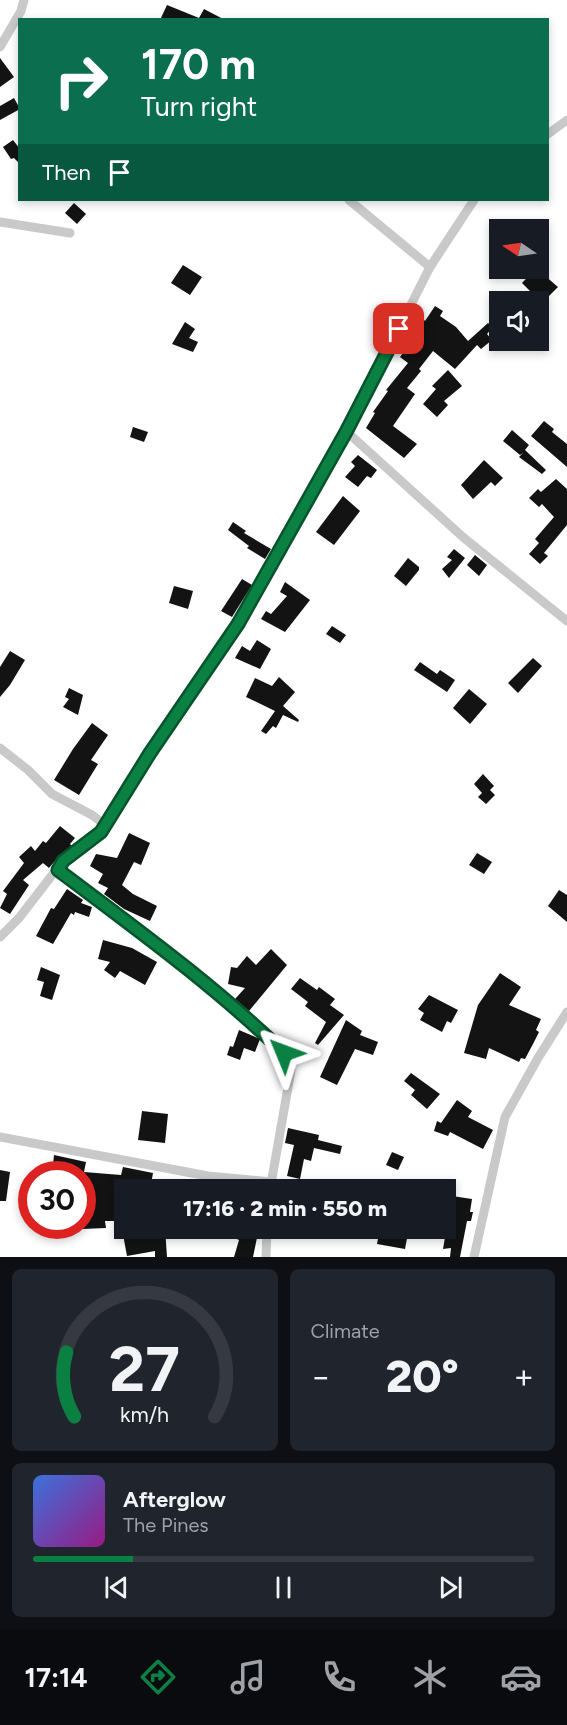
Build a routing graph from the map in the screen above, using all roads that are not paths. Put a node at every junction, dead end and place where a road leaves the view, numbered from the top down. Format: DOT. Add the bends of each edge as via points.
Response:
graph roads {
  1 [pos="24,0"];
  2 [pos="21,11"];
  3 [pos="26,18"];
  4 [pos="1,41"];
  5 [pos="567,120"];
  6 [pos="549,133"];
  7 [pos="350,201"];
  8 [pos="473,201"];
  9 [pos="0,222"];
  10 [pos="69,233"];
  11 [pos="430,267"];
  12 [pos="346,432"];
  13 [pos="567,621"];
  14 [pos="0,748"];
  15 [pos="105,825"];
  16 [pos="58,870"];
  17 [pos="0,937"];
  18 [pos="567,1012"];
  19 [pos="0,1137"];
  20 [pos="227,1179"];
  21 [pos="271,1179"];
  22 [pos="267,1239"];
  23 [pos="266,1257"];
  24 [pos="474,1257"];
  1 -- 2 [label="street"];
  2 -- 3 [label="street"];
  2 -- 4 [label="street"];
  5 -- 6 [label="street"];
  7 -- 11 [label="street"];
  8 -- 11 [label="street"];
  9 -- 10 [label="street"];
  11 -- 12 [label="street"];
  12 -- 13 [label="street" via="464,538"];
  12 -- 15 [label="street" via="238,624"];
  14 -- 15 [label="street" via="52,794"];
  15 -- 16 [label="street" via="63,861"];
  16 -- 17 [label="street"];
  16 -- 21 [label="street" via="175,958 284,1053 291,1070"];
  18 -- 24 [label="street" via="505,1117"];
  19 -- 20 [label="street"];
  22 -- 23 [label="street"];
}
